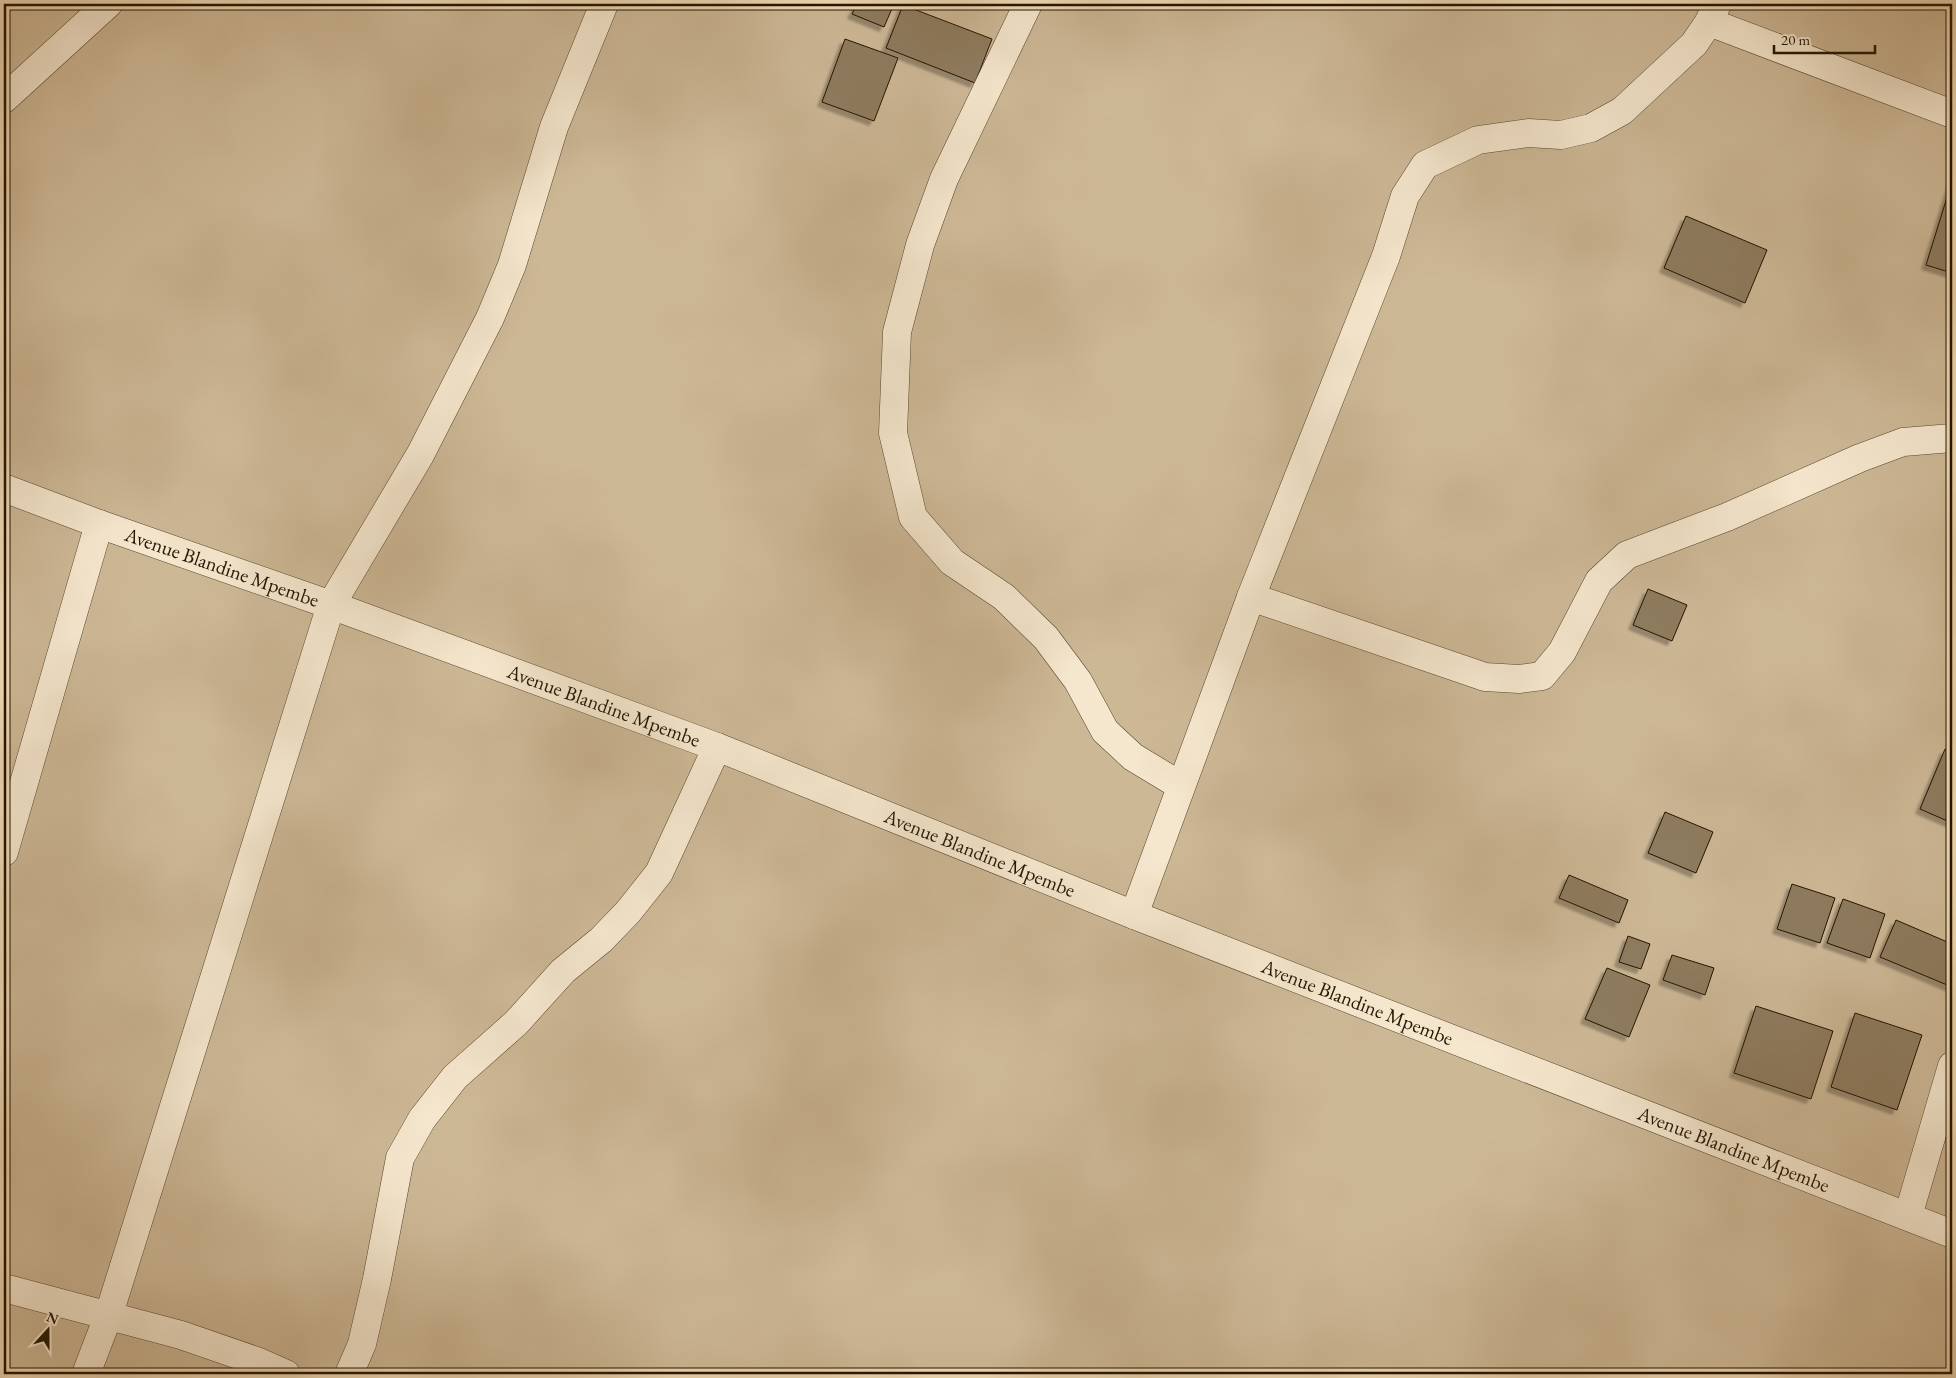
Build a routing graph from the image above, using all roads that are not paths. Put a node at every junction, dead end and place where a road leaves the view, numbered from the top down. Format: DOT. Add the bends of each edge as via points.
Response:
graph roads {
  1 [pos="108,4"];
  2 [pos="604,4"];
  3 [pos="1028,4"];
  4 [pos="1713,13"];
  5 [pos="4,99"];
  6 [pos="1952,114"];
  7 [pos="1952,438"];
  8 [pos="4,488"];
  9 [pos="99,524"];
  10 [pos="1251,596"];
  11 [pos="331,605"];
  12 [pos="717,747"];
  13 [pos="1181,786"];
  14 [pos="4,852"];
  15 [pos="1134,914"];
  16 [pos="1952,1066"];
  17 [pos="1908,1216"];
  18 [pos="1952,1234"];
  19 [pos="4,1288"];
  20 [pos="109,1314"];
  21 [pos="86,1374"];
  22 [pos="286,1374"];
  23 [pos="349,1374"];
  1 -- 5 [label="street"];
  2 -- 11 [label="street" via="554,127 512,265 490,318 420,455"];
  3 -- 13 [label="street" via="944,179 920,245 897,332 893,433 913,517 952,562 1004,596 1046,638 1078,681 1105,731 1133,757"];
  4 -- 6 [label="street"];
  4 -- 10 [label="street" via="1694,44 1622,111 1591,128 1561,135 1528,133 1478,140 1424,165 1405,196 1386,256"];
  7 -- 10 [label="street" via="1903,442 1727,517 1627,555 1599,581 1562,652 1542,676 1519,679 1485,677"];
  8 -- 9 [label="street, Avenue Blandine Mpembe"];
  9 -- 11 [label="street, Avenue Blandine Mpembe"];
  9 -- 14 [label="street"];
  10 -- 13 [label="street"];
  11 -- 12 [label="street, Avenue Blandine Mpembe"];
  11 -- 20 [label="street"];
  12 -- 15 [label="street, Avenue Blandine Mpembe"];
  12 -- 23 [label="street" via="659,873 601,940 563,971 516,1023 455,1077 422,1119 400,1158 362,1344"];
  13 -- 15 [label="street"];
  15 -- 17 [label="street, Avenue Blandine Mpembe"];
  16 -- 17 [label="street"];
  17 -- 18 [label="street, Avenue Blandine Mpembe"];
  19 -- 20 [label="street"];
  20 -- 21 [label="street"];
  20 -- 22 [label="street" via="251,1359"];
}
